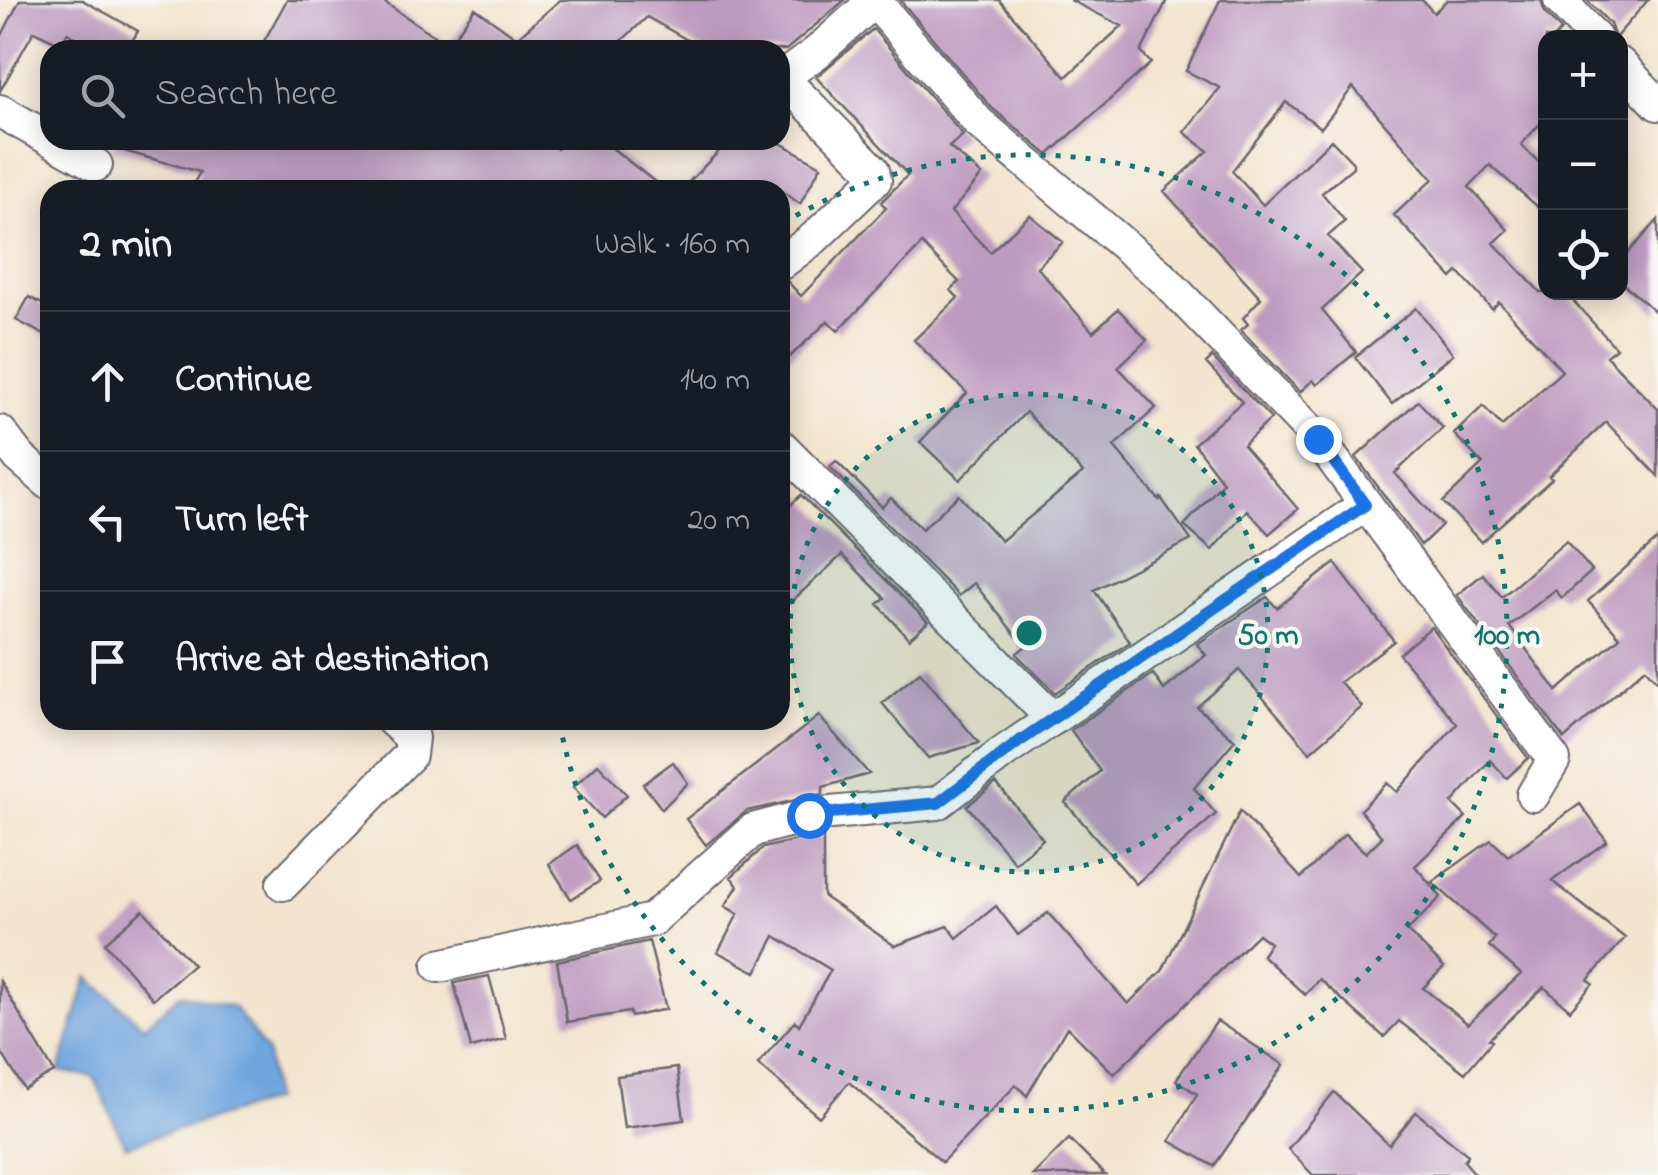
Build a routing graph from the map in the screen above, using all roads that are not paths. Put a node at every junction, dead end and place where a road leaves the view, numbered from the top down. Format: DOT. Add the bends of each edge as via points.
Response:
graph roads {
  1 [pos="874,0"];
  2 [pos="1560,0"];
  3 [pos="1588,30"];
  4 [pos="790,72"];
  5 [pos="1628,72"];
  6 [pos="790,86"];
  7 [pos="1658,104"];
  8 [pos="0,110"];
  9 [pos="40,133"];
  10 [pos="70,150"];
  11 [pos="96,165"];
  12 [pos="790,256"];
  13 [pos="0,432"];
  14 [pos="790,454"];
  15 [pos="40,475"];
  16 [pos="1365,505"];
  17 [pos="1053,718"];
  18 [pos="403,730"];
  19 [pos="1533,795"];
  20 [pos="283,884"];
  21 [pos="439,966"];
  1 -- 4 [label="street"];
  1 -- 16 [label="street" via="978,122 1161,276 1318,439"];
  2 -- 3 [label="street"];
  5 -- 7 [label="street"];
  6 -- 12 [label="street" via="873,170 875,180"];
  8 -- 9 [label="street"];
  10 -- 11 [label="street"];
  13 -- 15 [label="street"];
  14 -- 17 [label="street"];
  16 -- 17 [label="street"];
  16 -- 19 [label="street" via="1554,760"];
  17 -- 21 [label="street" via="938,803 809,815 753,830 652,920"];
  18 -- 20 [label="street" via="412,738 410,755"];
}
